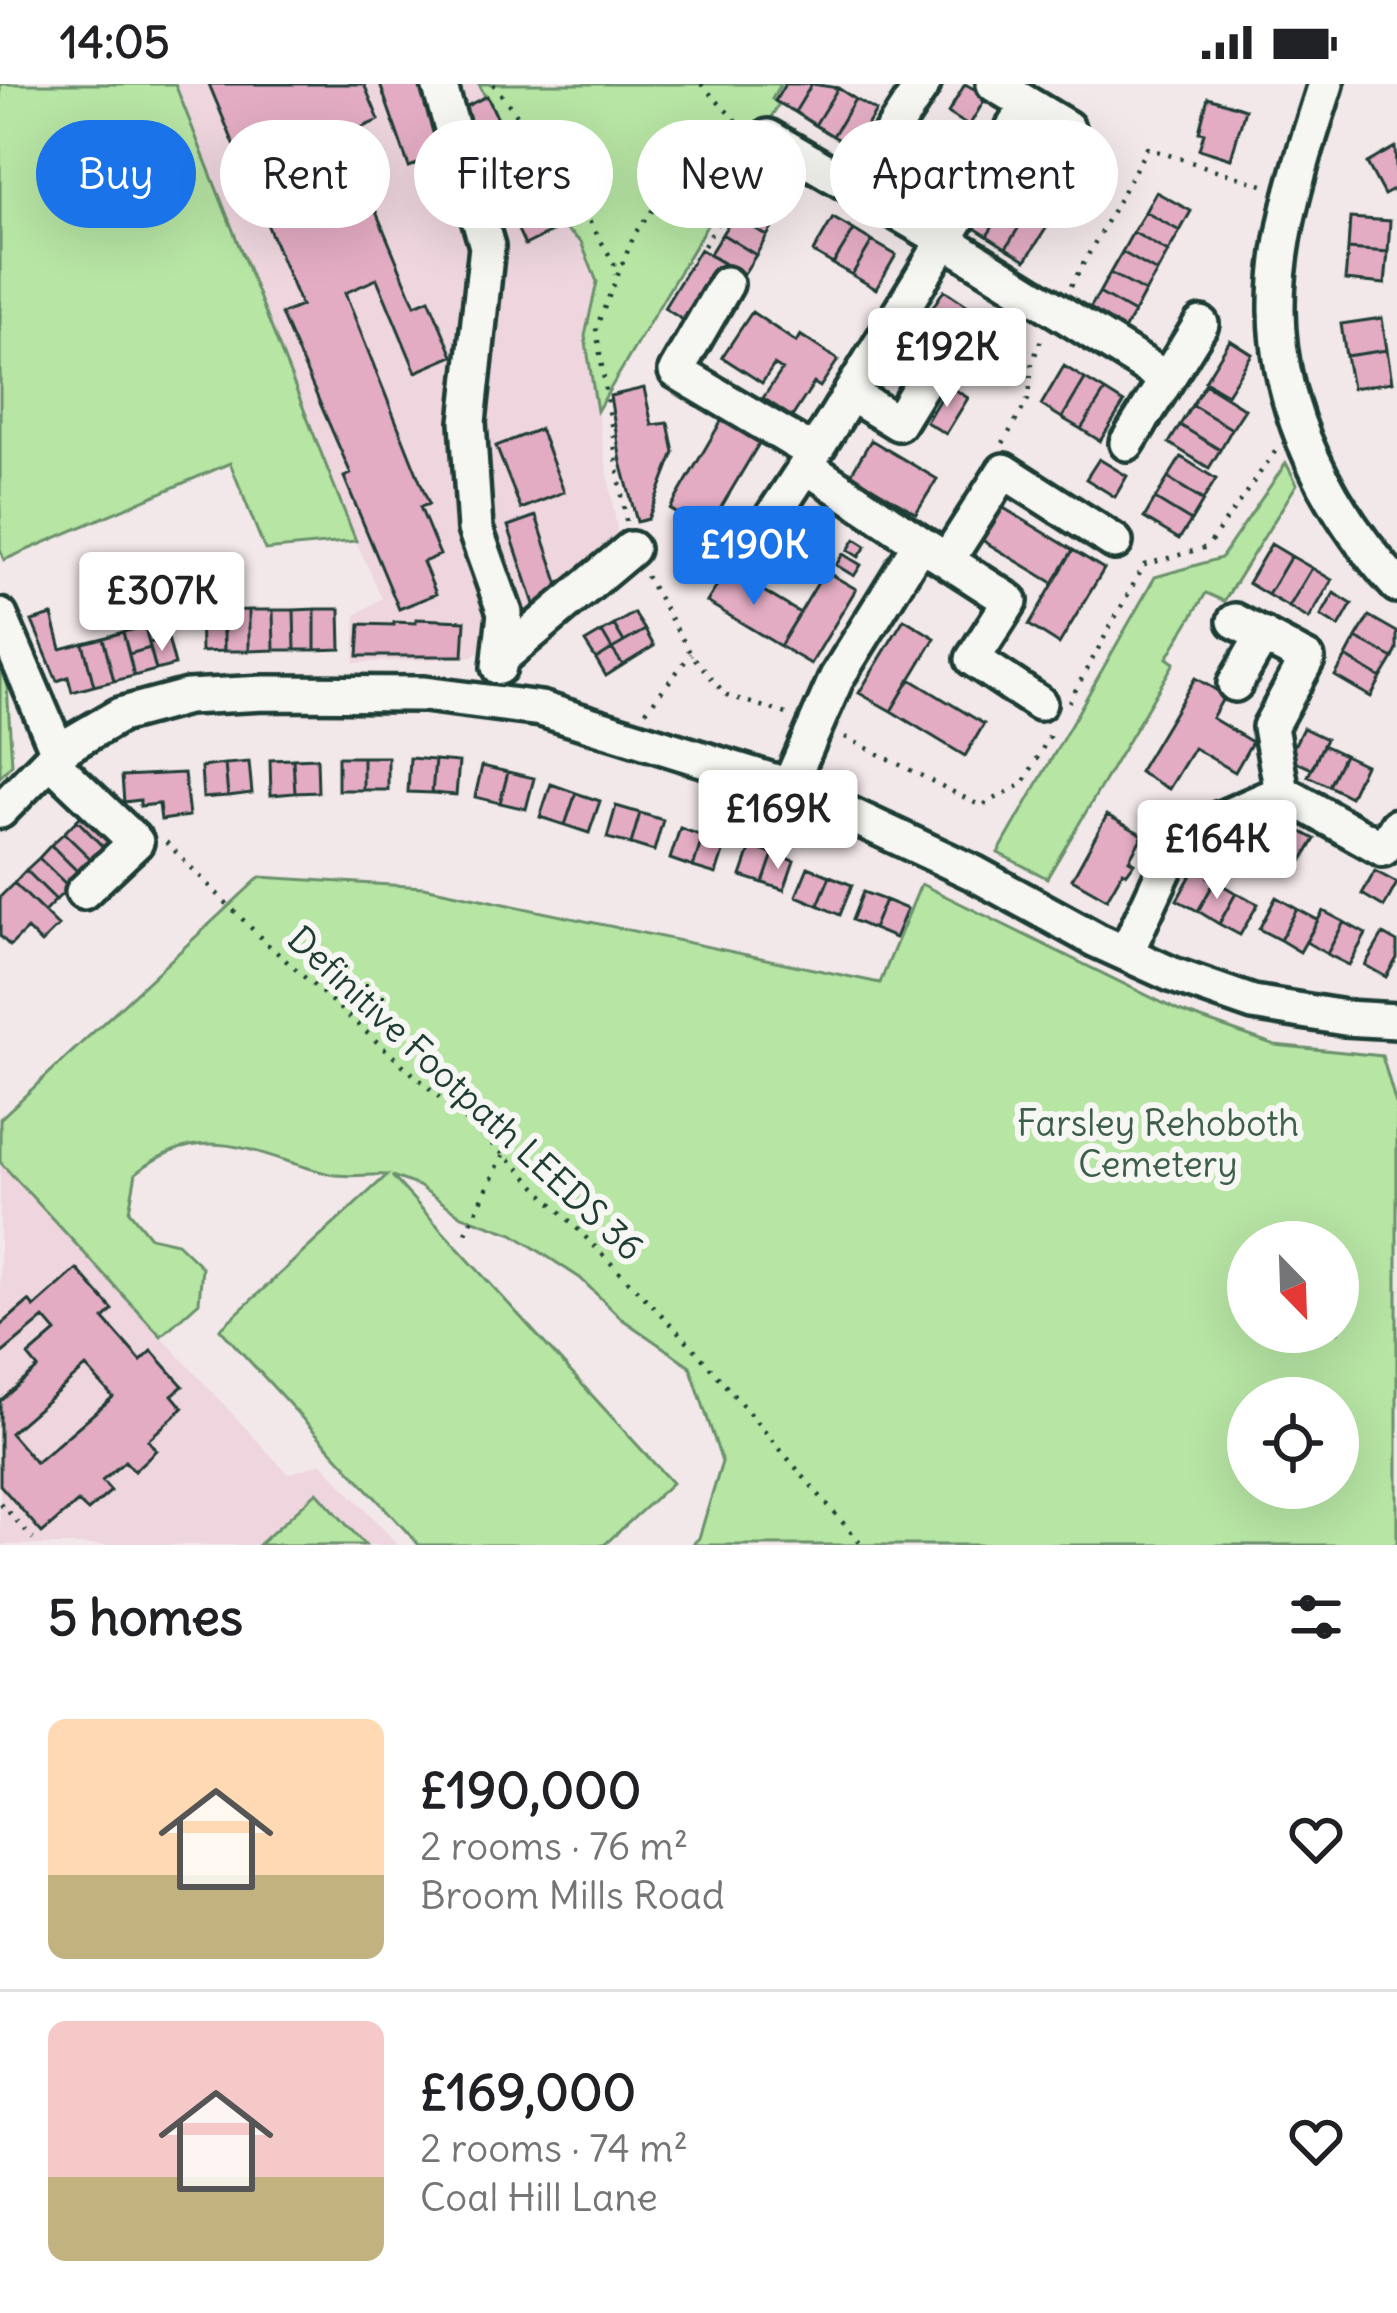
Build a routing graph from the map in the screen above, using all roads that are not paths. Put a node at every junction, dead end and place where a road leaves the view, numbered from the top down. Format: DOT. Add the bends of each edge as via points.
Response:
graph roads {
  1 [pos="439,84"];
  2 [pos="923,84"];
  3 [pos="994,84"];
  4 [pos="1326,84"];
  5 [pos="900,120"];
  6 [pos="1054,120"];
  7 [pos="924,228"];
  8 [pos="954,228"];
  9 [pos="946,241"];
  10 [pos="726,284"];
  11 [pos="1201,324"];
  12 [pos="928,374"];
  13 [pos="1167,379"];
  14 [pos="851,394"];
  15 [pos="1127,443"];
  16 [pos="810,459"];
  17 [pos="1115,542"];
  18 [pos="1384,547"];
  19 [pos="631,549"];
  20 [pos="934,551"];
  21 [pos="814,553"];
  22 [pos="1397,585"];
  23 [pos="0,616"];
  24 [pos="500,658"];
  25 [pos="1235,684"];
  26 [pos="494,704"];
  27 [pos="1054,711"];
  28 [pos="54,756"];
  29 [pos="789,786"];
  30 [pos="1282,792"];
  31 [pos="0,811"];
  32 [pos="1397,826"];
  33 [pos="82,892"];
  34 [pos="1126,953"];
  35 [pos="1397,1021"];
  1 -- 24 [label="street" via="487,246 468,422 475,529 505,613"];
  2 -- 5 [label="street"];
  3 -- 6 [label="street"];
  4 -- 18 [label="street" via="1293,195 1277,310 1286,382 1346,523"];
  7 -- 9 [label="street"];
  8 -- 9 [label="street"];
  9 -- 13 [label="street"];
  9 -- 14 [label="street"];
  10 -- 16 [label="street" via="676,370"];
  11 -- 13 [label="street"];
  12 -- 14 [label="street" via="898,423"];
  13 -- 15 [label="street"];
  14 -- 16 [label="street"];
  16 -- 20 [label="street"];
  16 -- 21 [label="street" via="767,525"];
  17 -- 20 [label="street" via="1004,471"];
  18 -- 22 [label="street"];
  19 -- 24 [label="street"];
  20 -- 27 [label="street" via="1010,601 973,659"];
  20 -- 29 [label="street" via="837,677"];
  23 -- 28 [label="street"];
  24 -- 26 [label="street"];
  25 -- 30 [label="street" via="1249,628 1307,659 1270,727"];
  26 -- 28 [label="street" via="424,694 187,697 120,715"];
  26 -- 29 [label="street" via="541,709"];
  28 -- 31 [label="street"];
  28 -- 33 [label="street" via="136,842"];
  29 -- 34 [label="street"];
  30 -- 32 [label="street" via="1383,849"];
  30 -- 34 [label="street" via="1186,834"];
  34 -- 35 [label="street" via="1252,1003"];
}
